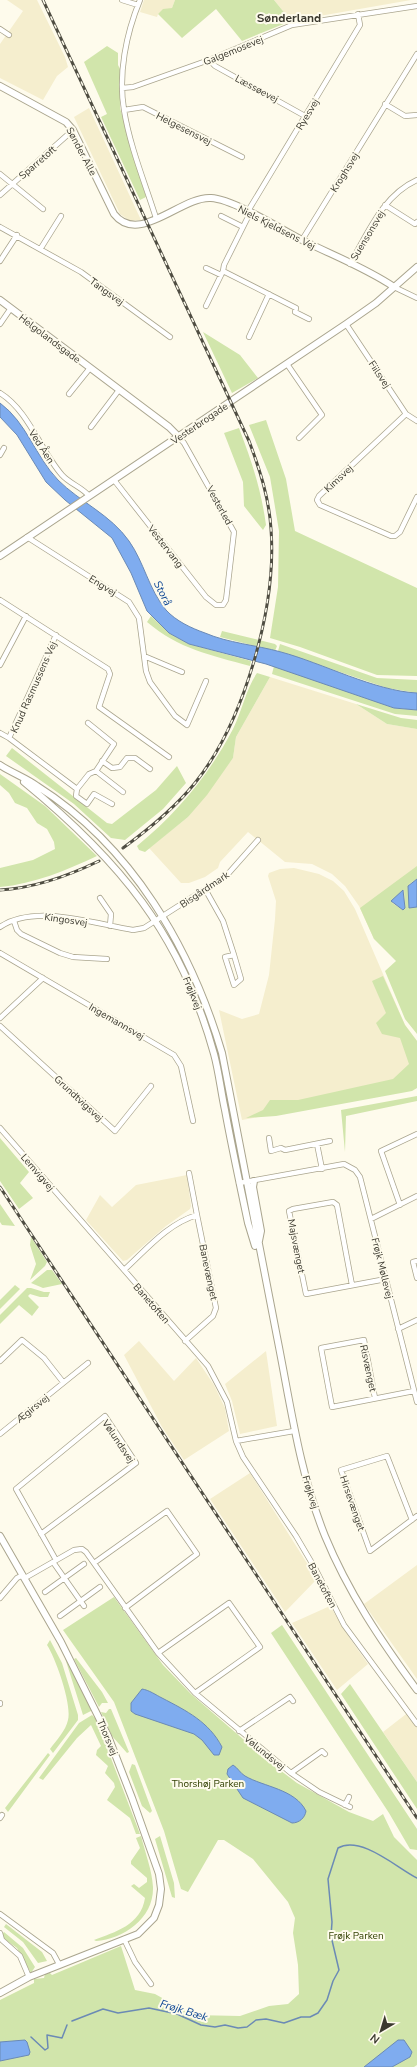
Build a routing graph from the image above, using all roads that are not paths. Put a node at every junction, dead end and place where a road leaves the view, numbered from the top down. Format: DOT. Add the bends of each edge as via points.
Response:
graph roads {
  1 [pos="122,0"];
  2 [pos="139,2"];
  3 [pos="417,6"];
  4 [pos="358,14"];
  5 [pos="0,29"];
  6 [pos="9,35"];
  7 [pos="417,54"];
  8 [pos="208,60"];
  9 [pos="0,86"];
  10 [pos="122,88"];
  11 [pos="386,104"];
  12 [pos="124,110"];
  13 [pos="417,115"];
  14 [pos="305,116"];
  15 [pos="73,130"];
  16 [pos="242,157"];
  17 [pos="0,174"];
  18 [pos="417,180"];
  19 [pos="12,184"];
  20 [pos="0,195"];
  21 [pos="385,205"];
  22 [pos="43,210"];
  23 [pos="249,212"];
  24 [pos="61,216"];
  25 [pos="221,216"];
  26 [pos="156,218"];
  27 [pos="148,222"];
  28 [pos="417,222"];
  29 [pos="0,226"];
  30 [pos="243,227"];
  31 [pos="17,235"];
  32 [pos="302,240"];
  33 [pos="41,248"];
  34 [pos="0,261"];
  35 [pos="350,264"];
  36 [pos="417,267"];
  37 [pos="206,268"];
  38 [pos="222,273"];
  39 [pos="394,287"];
  40 [pos="269,294"];
  41 [pos="417,298"];
  42 [pos="0,300"];
  43 [pos="206,306"];
  44 [pos="11,308"];
  45 [pos="309,319"];
  46 [pos="0,324"];
  47 [pos="346,324"];
  48 [pos="170,337"];
  49 [pos="249,337"];
  50 [pos="287,364"];
  51 [pos="90,368"];
  52 [pos="119,390"];
  53 [pos="0,393"];
  54 [pos="69,394"];
  55 [pos="406,414"];
  56 [pos="417,421"];
  57 [pos="91,427"];
  58 [pos="178,436"];
  59 [pos="299,438"];
  60 [pos="4,448"];
  61 [pos="0,455"];
  62 [pos="114,480"];
  63 [pos="89,496"];
  64 [pos="417,497"];
  65 [pos="27,538"];
  66 [pos="0,556"];
  67 [pos="0,600"];
  68 [pos="223,605"];
  69 [pos="26,616"];
  70 [pos="56,635"];
  71 [pos="144,656"];
  72 [pos="0,665"];
  73 [pos="182,672"];
  74 [pos="206,681"];
  75 [pos="88,722"];
  76 [pos="0,733"];
  77 [pos="10,738"];
  78 [pos="169,757"];
  79 [pos="102,761"];
  80 [pos="0,766"];
  81 [pos="150,769"];
  82 [pos="96,771"];
  83 [pos="14,774"];
  84 [pos="77,789"];
  85 [pos="124,792"];
  86 [pos="112,804"];
  87 [pos="258,840"];
  88 [pos="205,889"];
  89 [pos="100,898"];
  90 [pos="163,917"];
  91 [pos="14,921"];
  92 [pos="156,922"];
  93 [pos="1,924"];
  94 [pos="110,926"];
  95 [pos="0,953"];
  96 [pos="234,954"];
  97 [pos="107,959"];
  98 [pos="43,978"];
  99 [pos="0,1018"];
  100 [pos="0,1026"];
  101 [pos="151,1086"];
  102 [pos="193,1121"];
  103 [pos="0,1128"];
  104 [pos="417,1134"];
  105 [pos="269,1138"];
  106 [pos="330,1141"];
  107 [pos="317,1144"];
  108 [pos="322,1168"];
  109 [pos="190,1173"];
  110 [pos="254,1181"];
  111 [pos="246,1182"];
  112 [pos="239,1183"];
  113 [pos="417,1196"];
  114 [pos="400,1205"];
  115 [pos="75,1215"];
  116 [pos="197,1215"];
  117 [pos="371,1219"];
  118 [pos="258,1246"];
  119 [pos="417,1260"];
  120 [pos="124,1270"];
  121 [pos="263,1270"];
  122 [pos="417,1278"];
  123 [pos="386,1279"];
  124 [pos="352,1285"];
  125 [pos="417,1320"];
  126 [pos="398,1329"];
  127 [pos="185,1341"];
  128 [pos="0,1361"];
  129 [pos="88,1364"];
  130 [pos="63,1382"];
  131 [pos="414,1390"];
  132 [pos="375,1398"];
  133 [pos="417,1402"];
  134 [pos="294,1431"];
  135 [pos="0,1434"];
  136 [pos="236,1441"];
  137 [pos="417,1516"];
  138 [pos="412,1520"];
  139 [pos="41,1534"];
  140 [pos="0,1536"];
  141 [pos="54,1561"];
  142 [pos="94,1563"];
  143 [pos="84,1564"];
  144 [pos="24,1577"];
  145 [pos="64,1578"];
  146 [pos="100,1587"];
  147 [pos="45,1592"];
  148 [pos="0,1598"];
  149 [pos="81,1601"];
  150 [pos="84,1606"];
  151 [pos="125,1608"];
  152 [pos="60,1616"];
  153 [pos="158,1653"];
  154 [pos="417,1690"];
  155 [pos="195,1693"];
  156 [pos="293,1701"];
  157 [pos="417,1724"];
  158 [pos="240,1731"];
  159 [pos="325,1754"];
  160 [pos="291,1773"];
  161 [pos="349,1797"];
  162 [pos="0,1914"];
  163 [pos="0,1934"];
  164 [pos="124,1940"];
  165 [pos="59,1964"];
  166 [pos="29,1977"];
  167 [pos="151,1984"];
  168 [pos="0,1993"];
  1 -- 2 [label="street"];
  2 -- 10 [label="street" via="126,47"];
  3 -- 4 [label="street, Galgemosevej"];
  4 -- 8 [label="street, Galgemosevej" via="292,25"];
  4 -- 14 [label="street, Ryesvej" via="360,25"];
  5 -- 6 [label="street"];
  7 -- 11 [label="street, Kroghsvej"];
  8 -- 10 [label="street, Galgemosevej" via="134,87"];
  8 -- 14 [label="street, Læssøevej"];
  9 -- 15 [label="street, Sønder Alle" via="58,116"];
  10 -- 12 [label="street"];
  11 -- 13 [label="street" via="405,116"];
  11 -- 32 [label="street, Kroghsvej"];
  12 -- 16 [label="street, Helgesensvej" via="143,107"];
  12 -- 26 [label="street"];
  14 -- 23 [label="street, Ryesvej"];
  15 -- 19 [label="street, Sparretoft"];
  15 -- 27 [label="street, Sønder Alle" via="118,218 134,226"];
  17 -- 19 [label="street"];
  18 -- 21 [label="street, Suensonsvej" via="400,189"];
  19 -- 20 [label="street, Sparretoft"];
  19 -- 22 [label="street"];
  21 -- 28 [label="street, Suensonsvej" via="415,224"];
  21 -- 35 [label="street, Suensonsvej"];
  23 -- 26 [label="street, Niels Kjeldsens Vej" via="220,199 204,198"];
  23 -- 30 [label="street, Ryesvej"];
  23 -- 32 [label="street, Niels Kjeldsens Vej"];
  24 -- 33 [label="street"];
  25 -- 30 [label="street"];
  26 -- 27 [label="street, Niels Kjeldsens Vej"];
  29 -- 31 [label="street, Tangsvej"];
  30 -- 38 [label="street, Ryesvej"];
  31 -- 33 [label="street, Tangsvej"];
  31 -- 34 [label="street"];
  32 -- 35 [label="street, Niels Kjeldsens Vej"];
  33 -- 48 [label="street, Tangsvej" via="81,272"];
  35 -- 39 [label="street, Niels Kjeldsens Vej"];
  36 -- 39 [label="street, Vesterbrogade"];
  37 -- 38 [label="street"];
  38 -- 40 [label="street"];
  38 -- 43 [label="street, Ryesvej"];
  39 -- 41 [label="street"];
  39 -- 47 [label="street, Vesterbrogade" via="376,304"];
  40 -- 45 [label="street" via="296,308 295,312"];
  40 -- 49 [label="street"];
  42 -- 44 [label="street, Helgolandsgade"];
  44 -- 46 [label="street, Helgolandsgade"];
  44 -- 51 [label="street, Helgolandsgade"];
  47 -- 50 [label="street, Vesterbrogade"];
  47 -- 55 [label="street, Fiilsvej"];
  50 -- 58 [label="street, Vesterbrogade"];
  50 -- 59 [label="street" via="322,415"];
  51 -- 52 [label="street, Helgolandsgade"];
  51 -- 54 [label="street, Helgolandsgade"];
  52 -- 57 [label="street"];
  52 -- 58 [label="street, Helgolandsgade"];
  53 -- 63 [label="street, Ved Åen" via="16,407 64,477"];
  55 -- 56 [label="street, Fiilsvej"];
  55 -- 64 [label="street, Kimsvej" via="319,496 318,500 320,505 395,536 400,532"];
  58 -- 62 [label="street, Vesterbrogade"];
  58 -- 68 [label="street, Vesterled" via="234,532 226,600"];
  60 -- 61 [label="street"];
  62 -- 63 [label="street, Vesterbrogade"];
  62 -- 68 [label="street, Vestervang" via="206,597 216,604"];
  63 -- 65 [label="street, Vesterbrogade"];
  65 -- 66 [label="street, Vesterbrogade"];
  65 -- 71 [label="street, Engvej" via="129,602 139,618"];
  67 -- 69 [label="street, Knud Rasmussens Vej"];
  69 -- 70 [label="street, Knud Rasmussens Vej"];
  69 -- 72 [label="street"];
  70 -- 77 [label="street, Knud Rasmussens Vej"];
  70 -- 78 [label="street, Knud Rasmussens Vej" via="108,669 110,674 99,708"];
  71 -- 73 [label="street"];
  71 -- 74 [label="street, Engvej" via="150,682 175,716 187,725"];
  75 -- 79 [label="street" via="114,744"];
  76 -- 77 [label="street, Knud Rasmussens Vej"];
  77 -- 84 [label="street, Knud Rasmussens Vej"];
  79 -- 81 [label="street" via="112,768 120,767 127,758 135,758"];
  79 -- 82 [label="street"];
  80 -- 83 [label="street, Frøjkvej"];
  82 -- 84 [label="street" via="89,774"];
  82 -- 85 [label="street"];
  83 -- 90 [label="street, Frøjkvej" via="37,786 87,825 128,868"];
  83 -- 92 [label="street, Frøjkvej" via="60,811 102,852 138,895"];
  84 -- 86 [label="street" via="76,796 87,804 94,794"];
  87 -- 88 [label="street, Bisgårdmark" via="227,875"];
  88 -- 90 [label="street, Bisgårdmark"];
  88 -- 96 [label="street" via="223,921"];
  89 -- 94 [label="street" via="111,914"];
  90 -- 92 [label="street, Kingosvej"];
  90 -- 111 [label="street, Frøjkvej" via="189,963 211,1016 222,1053"];
  91 -- 93 [label="street, Kingosvej"];
  91 -- 94 [label="street, Kingosvej" via="34,915 54,916"];
  91 -- 97 [label="street" via="17,930 22,934 60,953 73,957"];
  92 -- 94 [label="street, Kingosvej" via="133,930"];
  92 -- 112 [label="street, Frøjkvej" via="181,966 203,1019 214,1055"];
  95 -- 98 [label="street, Ingemannsvej"];
  96 -- 96 [label="street" via="225,957 234,985 241,979"];
  98 -- 99 [label="street"];
  98 -- 102 [label="street, Ingemannsvej" via="174,1055 181,1066"];
  100 -- 101 [label="street, Grundtvigsvej" via="115,1132"];
  103 -- 115 [label="street, Lemvigvej"];
  104 -- 114 [label="street" via="381,1151"];
  105 -- 107 [label="street" via="272,1150"];
  106 -- 107 [label="street"];
  107 -- 108 [label="street"];
  108 -- 110 [label="street, Frøjk Møllevej"];
  108 -- 117 [label="street, Frøjk Møllevej" via="344,1164 355,1170 360,1176"];
  109 -- 116 [label="street, Banevænget"];
  110 -- 111 [label="street, Frøjk Møllevej"];
  110 -- 118 [label="street, Frøjkvej" via="260,1231"];
  111 -- 112 [label="street, Frøjk Møllevej"];
  111 -- 118 [label="street, Frøjkvej"];
  112 -- 121 [label="street, Frøjkvej"];
  113 -- 114 [label="street"];
  114 -- 117 [label="street"];
  115 -- 120 [label="street, Banetoften"];
  116 -- 120 [label="street" via="174,1225"];
  116 -- 127 [label="street, Banevænget" via="216,1308 212,1316"];
  117 -- 123 [label="street, Frøjk Møllevej"];
  118 -- 121 [label="street, Frøjkvej"];
  119 -- 122 [label="street" via="413,1262"];
  120 -- 127 [label="street, Banetoften"];
  121 -- 134 [label="street, Frøjkvej"];
  123 -- 124 [label="street, Majsvænget"];
  123 -- 126 [label="street, Frøjk Møllevej"];
  124 -- 124 [label="street, Majsvænget" via="306,1294 290,1211 333,1202 337,1205"];
  125 -- 126 [label="street"];
  126 -- 131 [label="street, Frøjk Møllevej"];
  127 -- 136 [label="street, Banetoften" via="208,1366 218,1383 227,1402"];
  128 -- 130 [label="street" via="22,1340 44,1358"];
  129 -- 130 [label="street, Ægirsvej"];
  130 -- 135 [label="street, Ægirsvej"];
  131 -- 132 [label="street, Risvænget"];
  131 -- 133 [label="street, Frøjk Møllevej"];
  132 -- 132 [label="street, Risvænget" via="332,1406 321,1348 364,1340"];
  134 -- 136 [label="street"];
  134 -- 154 [label="street, Frøjkvej" via="308,1487 325,1536 344,1578 367,1620"];
  136 -- 157 [label="street, Banetoften" via="243,1457 316,1570 344,1625"];
  137 -- 138 [label="street, Hirsevænget"];
  138 -- 138 [label="street, Hirsevænget" via="370,1551 341,1470 388,1456"];
  139 -- 139 [label="street, Vølundsvej" via="16,1489 105,1416 136,1463"];
  139 -- 141 [label="street, Vølundsvej"];
  140 -- 144 [label="street, Thorsvej"];
  141 -- 142 [label="street, Vølundsvej" via="78,1549 86,1552"];
  141 -- 144 [label="street, Vølundsvej"];
  141 -- 145 [label="street, Vølundsvej"];
  142 -- 151 [label="street, Vølundsvej"];
  142 -- 151 [label="street" via="167,1511 197,1554"];
  143 -- 145 [label="street"];
  144 -- 148 [label="street, Vølundsvej" via="17,1578"];
  144 -- 164 [label="street, Thorsvej" via="90,1696 108,1736 159,1874 160,1905 154,1918 138,1934"];
  145 -- 147 [label="street"];
  145 -- 149 [label="street, Vølundsvej"];
  146 -- 149 [label="street"];
  149 -- 150 [label="street, Vølundsvej"];
  149 -- 152 [label="street"];
  151 -- 153 [label="street, Vølundsvej"];
  153 -- 155 [label="street, Vølundsvej"];
  153 -- 155 [label="street" via="229,1603 260,1647"];
  155 -- 158 [label="street, Vølundsvej"];
  156 -- 158 [label="street, Vølundsvej" via="290,1697"];
  158 -- 160 [label="street, Vølundsvej"];
  159 -- 160 [label="street, Vølundsvej" via="322,1751"];
  160 -- 161 [label="street, Vølundsvej" via="319,1792 347,1806"];
  162 -- 165 [label="street" via="53,1953"];
  163 -- 166 [label="street" via="2,1940 20,1956"];
  164 -- 165 [label="street, Thorsvej"];
  164 -- 167 [label="street" via="134,1962"];
  165 -- 166 [label="street, Thorsvej"];
  166 -- 168 [label="street, Thorsvej"];
}
